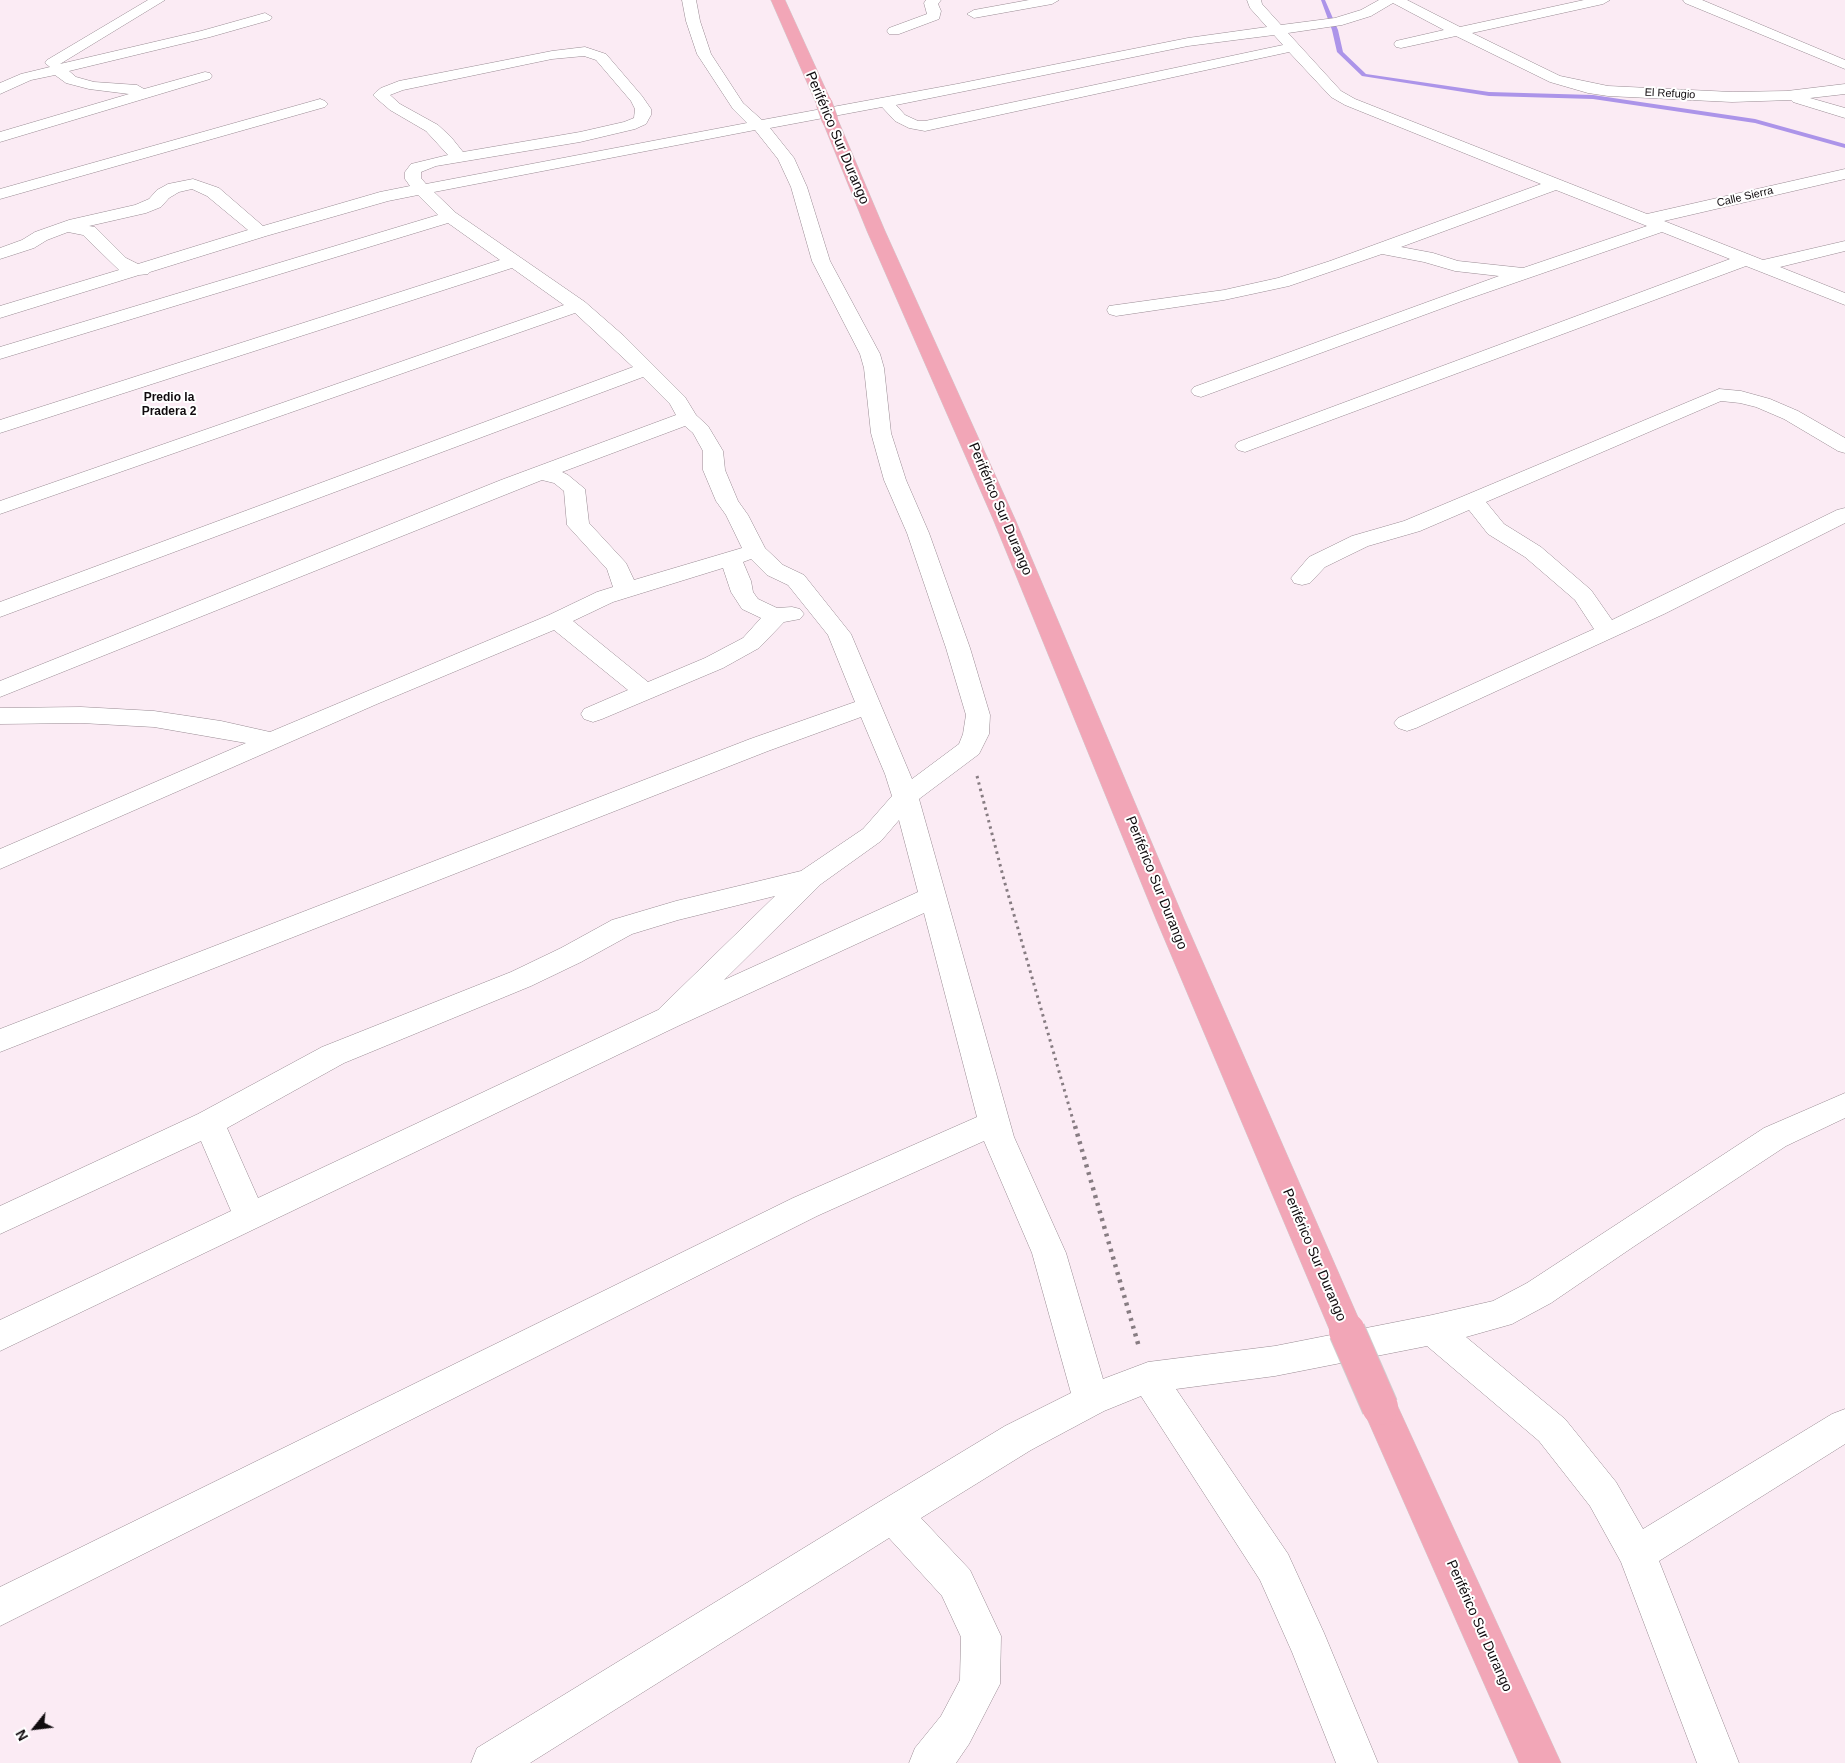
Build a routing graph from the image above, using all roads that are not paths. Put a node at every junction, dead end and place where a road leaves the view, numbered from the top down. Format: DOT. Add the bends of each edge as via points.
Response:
graph roads {
  1 [pos="158,0"];
  2 [pos="689,0"];
  3 [pos="778,0"];
  4 [pos="934,0"];
  5 [pos="1052,0"];
  6 [pos="1254,0"];
  7 [pos="1389,0"];
  8 [pos="1397,0"];
  9 [pos="1603,0"];
  10 [pos="1690,0"];
  11 [pos="974,14"];
  12 [pos="265,17"];
  13 [pos="1276,29"];
  14 [pos="894,31"];
  15 [pos="1459,32"];
  16 [pos="1401,44"];
  17 [pos="1294,47"];
  18 [pos="1845,65"];
  19 [pos="58,70"];
  20 [pos="205,76"];
  21 [pos="26,77"];
  22 [pos="0,89"];
  23 [pos="1845,89"];
  24 [pos="154,91"];
  25 [pos="1787,96"];
  26 [pos="905,99"];
  27 [pos="886,103"];
  28 [pos="320,104"];
  29 [pos="1016,107"];
  30 [pos="1845,113"];
  31 [pos="759,125"];
  32 [pos="0,137"];
  33 [pos="458,157"];
  34 [pos="1845,174"];
  35 [pos="1556,184"];
  36 [pos="422,190"];
  37 [pos="0,194"];
  38 [pos="450,217"];
  39 [pos="1645,220"];
  40 [pos="67,227"];
  41 [pos="1662,227"];
  42 [pos="260,232"];
  43 [pos="1845,246"];
  44 [pos="1379,248"];
  45 [pos="0,254"];
  46 [pos="184,257"];
  47 [pos="513,262"];
  48 [pos="1752,263"];
  49 [pos="142,270"];
  50 [pos="1530,271"];
  51 [pos="1845,300"];
  52 [pos="578,306"];
  53 [pos="1116,310"];
  54 [pos="0,312"];
  55 [pos="104,322"];
  56 [pos="0,353"];
  57 [pos="646,370"];
  58 [pos="1201,391"];
  59 [pos="688,418"];
  60 [pos="0,427"];
  61 [pos="1245,446"];
  62 [pos="1845,447"];
  63 [pos="542,473"];
  64 [pos="1474,500"];
  65 [pos="0,508"];
  66 [pos="1845,515"];
  67 [pos="755,552"];
  68 [pos="731,559"];
  69 [pos="1302,578"];
  70 [pos="626,590"];
  71 [pos="818,607"];
  72 [pos="0,610"];
  73 [pos="778,615"];
  74 [pos="557,620"];
  75 [pos="1607,631"];
  76 [pos="0,690"];
  77 [pos="645,692"];
  78 [pos="870,705"];
  79 [pos="593,714"];
  80 [pos="0,716"];
  81 [pos="1407,723"];
  82 [pos="273,741"];
  83 [pos="905,797"];
  84 [pos="0,860"];
  85 [pos="811,877"];
  86 [pos="933,897"];
  87 [pos="668,1018"];
  88 [pos="0,1041"];
  89 [pos="1845,1104"];
  90 [pos="209,1123"];
  91 [pos="994,1123"];
  92 [pos="250,1217"];
  93 [pos="0,1221"];
  94 [pos="1432,1330"];
  95 [pos="0,1336"];
  96 [pos="1148,1377"];
  97 [pos="1091,1400"];
  98 [pos="1845,1426"];
  99 [pos="892,1514"];
  100 [pos="1637,1554"];
  101 [pos="0,1607"];
  102 [pos="492,1763"];
  103 [pos="930,1763"];
  104 [pos="1357,1763"];
  105 [pos="1540,1763"];
  106 [pos="1718,1763"];
  1 -- 21 [label="street"];
  2 -- 31 [label="street" via="704,54 738,106"];
  3 -- 105 [label="highway, Periférico Sur Durango, bridge" via="876,231 1001,510 1170,918 1347,1331"];
  4 -- 14 [label="street" via="931,3 934,16"];
  5 -- 11 [label="street"];
  6 -- 13 [label="street"];
  7 -- 13 [label="street" via="1345,20"];
  8 -- 15 [label="street, El Refugio"];
  9 -- 15 [label="street"];
  10 -- 18 [label="street"];
  12 -- 19 [label="street"];
  13 -- 17 [label="street"];
  13 -- 26 [label="street" via="1188,42"];
  15 -- 16 [label="street"];
  15 -- 25 [label="street, El Refugio" via="1555,79 1588,88 1732,97"];
  17 -- 29 [label="street"];
  17 -- 35 [label="street" via="1336,94 1350,102"];
  19 -- 21 [label="street"];
  19 -- 24 [label="street" via="70,80 94,86"];
  20 -- 24 [label="street"];
  21 -- 22 [label="street"];
  23 -- 25 [label="street"];
  24 -- 32 [label="street"];
  25 -- 30 [label="street"];
  26 -- 27 [label="street"];
  26 -- 29 [label="street"];
  27 -- 29 [label="street" via="900,118 925,126"];
  27 -- 31 [label="street"];
  28 -- 37 [label="street"];
  31 -- 36 [label="street"];
  31 -- 83 [label="street" via="786,158 799,186 821,262 870,354 881,433 895,480 924,551 978,715 976,734 970,748"];
  33 -- 33 [label="street" via="432,128 384,100 381,95 399,86 585,51 601,56 642,109 640,121 629,126"];
  33 -- 36 [label="street" via="417,167 413,179"];
  34 -- 39 [label="street, Calle Sierra"];
  35 -- 39 [label="street"];
  35 -- 44 [label="street"];
  36 -- 38 [label="street"];
  36 -- 42 [label="street" via="386,196"];
  38 -- 47 [label="street"];
  38 -- 55 [label="street"];
  39 -- 41 [label="street"];
  40 -- 42 [label="street" via="140,209 155,203 174,188 193,184 213,192"];
  40 -- 45 [label="street"];
  40 -- 49 [label="street" via="89,230 120,262"];
  41 -- 48 [label="street"];
  41 -- 50 [label="street"];
  42 -- 46 [label="street"];
  43 -- 48 [label="street"];
  44 -- 50 [label="street" via="1481,270"];
  44 -- 53 [label="street" via="1318,271 1247,291"];
  46 -- 49 [label="street"];
  46 -- 55 [label="street" via="141,280"];
  47 -- 52 [label="street"];
  47 -- 60 [label="street"];
  48 -- 51 [label="street"];
  48 -- 61 [label="street"];
  49 -- 54 [label="street"];
  50 -- 58 [label="street"];
  52 -- 57 [label="street"];
  52 -- 65 [label="street"];
  55 -- 56 [label="street"];
  57 -- 59 [label="street" via="678,400"];
  57 -- 72 [label="street"];
  59 -- 63 [label="street"];
  59 -- 67 [label="street" via="701,430 713,451 714,470"];
  62 -- 64 [label="street" via="1791,415 1763,403 1719,395"];
  63 -- 70 [label="street" via="574,489 578,525 618,568"];
  63 -- 76 [label="street"];
  64 -- 69 [label="street" via="1412,526 1360,541 1317,562"];
  64 -- 75 [label="street" via="1496,529 1533,552 1583,595"];
  66 -- 75 [label="street"];
  67 -- 68 [label="street"];
  67 -- 71 [label="street" via="775,570 796,580"];
  68 -- 70 [label="street"];
  68 -- 73 [label="street" via="742,592 750,604"];
  70 -- 74 [label="street"];
  71 -- 73 [label="street" via="796,614"];
  71 -- 78 [label="street" via="839,634"];
  73 -- 77 [label="street" via="751,643"];
  74 -- 77 [label="street"];
  74 -- 82 [label="street"];
  75 -- 81 [label="street"];
  77 -- 79 [label="street"];
  78 -- 83 [label="street"];
  78 -- 88 [label="street" via="759,745"];
  80 -- 82 [label="street" via="81,715 154,719"];
  82 -- 84 [label="street"];
  83 -- 85 [label="street" via="872,835"];
  83 -- 86 [label="street"];
  85 -- 87 [label="street"];
  85 -- 90 [label="street" via="622,927 521,978 333,1055"];
  86 -- 87 [label="street"];
  86 -- 91 [label="street"];
  87 -- 92 [label="street"];
  89 -- 94 [label="street" via="1775,1138 1621,1236 1539,1293 1500,1314"];
  90 -- 92 [label="street"];
  90 -- 93 [label="street"];
  91 -- 97 [label="street" via="1049,1253"];
  91 -- 101 [label="street" via="796,1212"];
  92 -- 95 [label="street"];
  94 -- 96 [label="street" via="1275,1361"];
  94 -- 100 [label="street" via="1552,1430 1603,1494"];
  96 -- 97 [label="street"];
  96 -- 104 [label="street" via="1274,1566"];
  97 -- 99 [label="street" via="1018,1438"];
  98 -- 100 [label="street"];
  99 -- 102 [label="street"];
  99 -- 103 [label="street" via="956,1582 981,1636 980,1684 955,1730"];
  100 -- 106 [label="street"];
}
